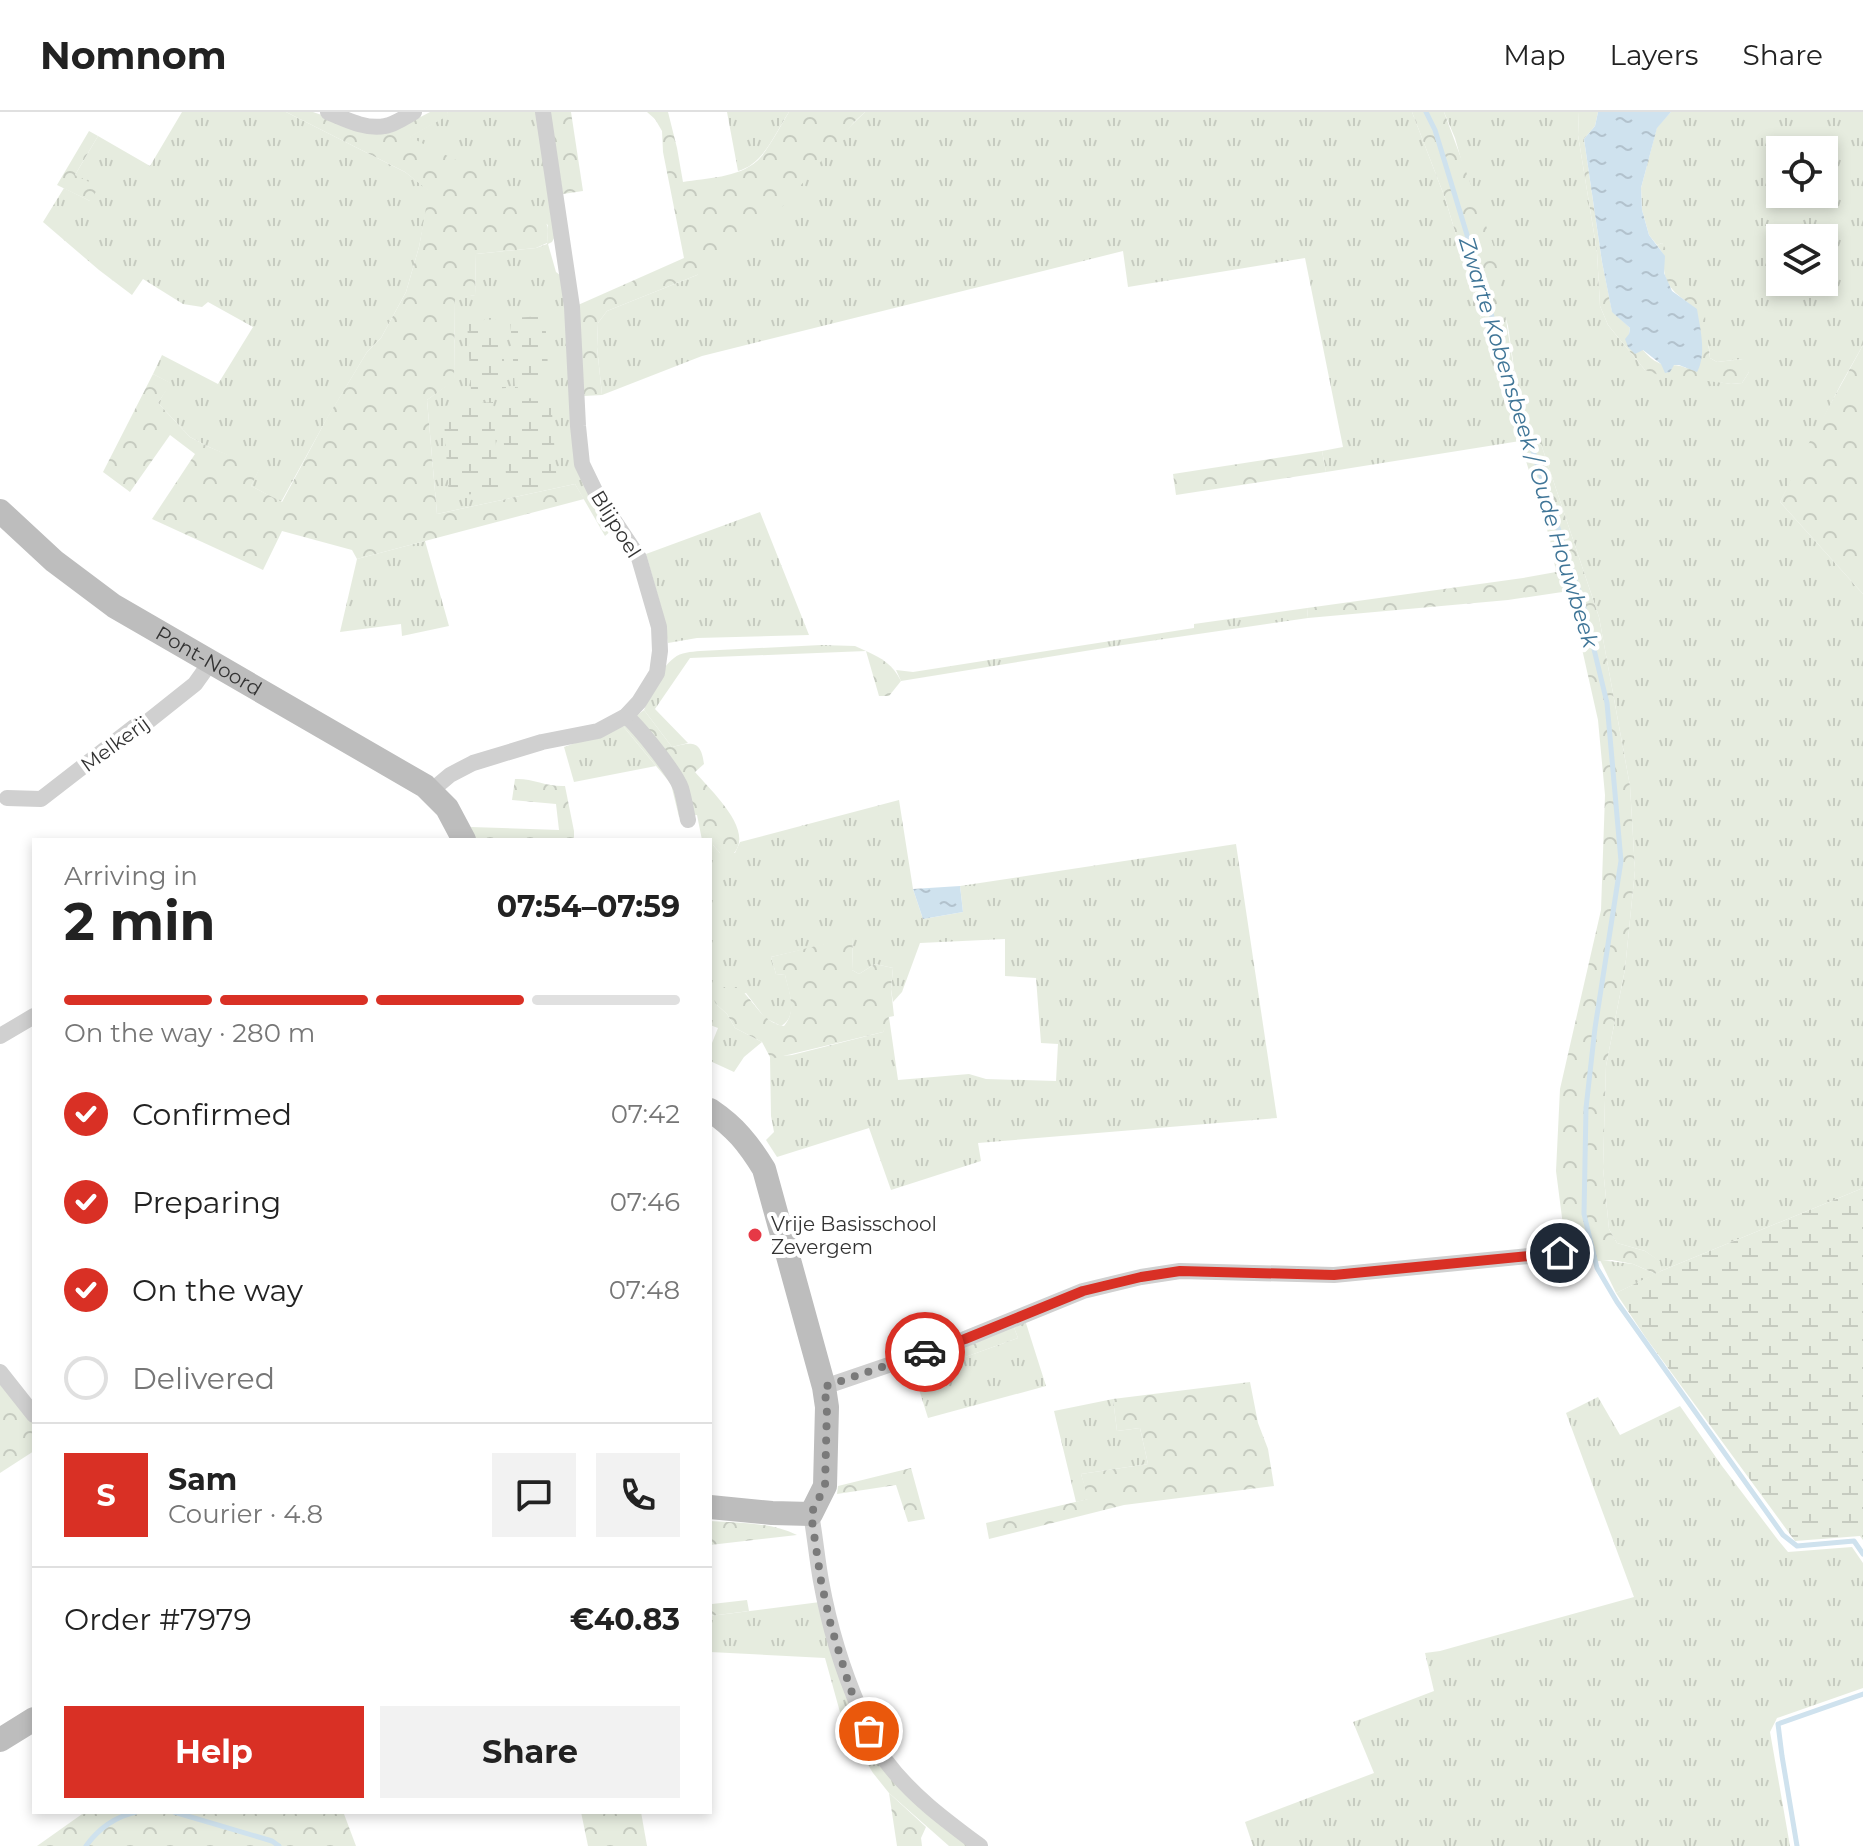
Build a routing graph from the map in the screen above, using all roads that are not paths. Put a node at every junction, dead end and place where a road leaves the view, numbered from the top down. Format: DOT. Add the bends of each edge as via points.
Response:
graph roads {
  1 [pos="328,112"];
  2 [pos="414,112"];
  3 [pos="543,112"];
  4 [pos="0,511"];
  5 [pos="210,663"];
  6 [pos="626,716"];
  7 [pos="431,791"];
  8 [pos="7,798"];
  9 [pos="688,820"];
  10 [pos="463,838"];
  11 [pos="32,1017"];
  12 [pos="0,1036"];
  13 [pos="712,1112"];
  14 [pos="1560,1253"];
  15 [pos="0,1372"];
  16 [pos="824,1387"];
  17 [pos="32,1412"];
  18 [pos="712,1507"];
  19 [pos="811,1514"];
  20 [pos="32,1720"];
  21 [pos="0,1740"];
  22 [pos="980,1846"];
  1 -- 2 [label="street" via="373,126 387,126"];
  3 -- 6 [label="street, Blijpoel" via="572,307 582,464 639,558 659,627 657,673"];
  4 -- 5 [label="street, Pont-Noord" via="114,606"];
  5 -- 7 [label="street, Pont-Noord"];
  5 -- 8 [label="street, Melkerij" via="195,684 41,799"];
  6 -- 7 [label="street, Blijpoel" via="598,731 473,763"];
  6 -- 9 [label="street" via="680,787"];
  7 -- 10 [label="street"];
  11 -- 12 [label="street"];
  13 -- 16 [label="street" via="737,1131 764,1169"];
  14 -- 16 [label="street" via="1334,1275 1180,1271 1141,1277 1083,1291"];
  15 -- 17 [label="street"];
  16 -- 19 [label="street" via="825,1486"];
  18 -- 19 [label="street"];
  19 -- 22 [label="street" via="831,1626 869,1731 902,1781"];
  20 -- 21 [label="street"];
}
